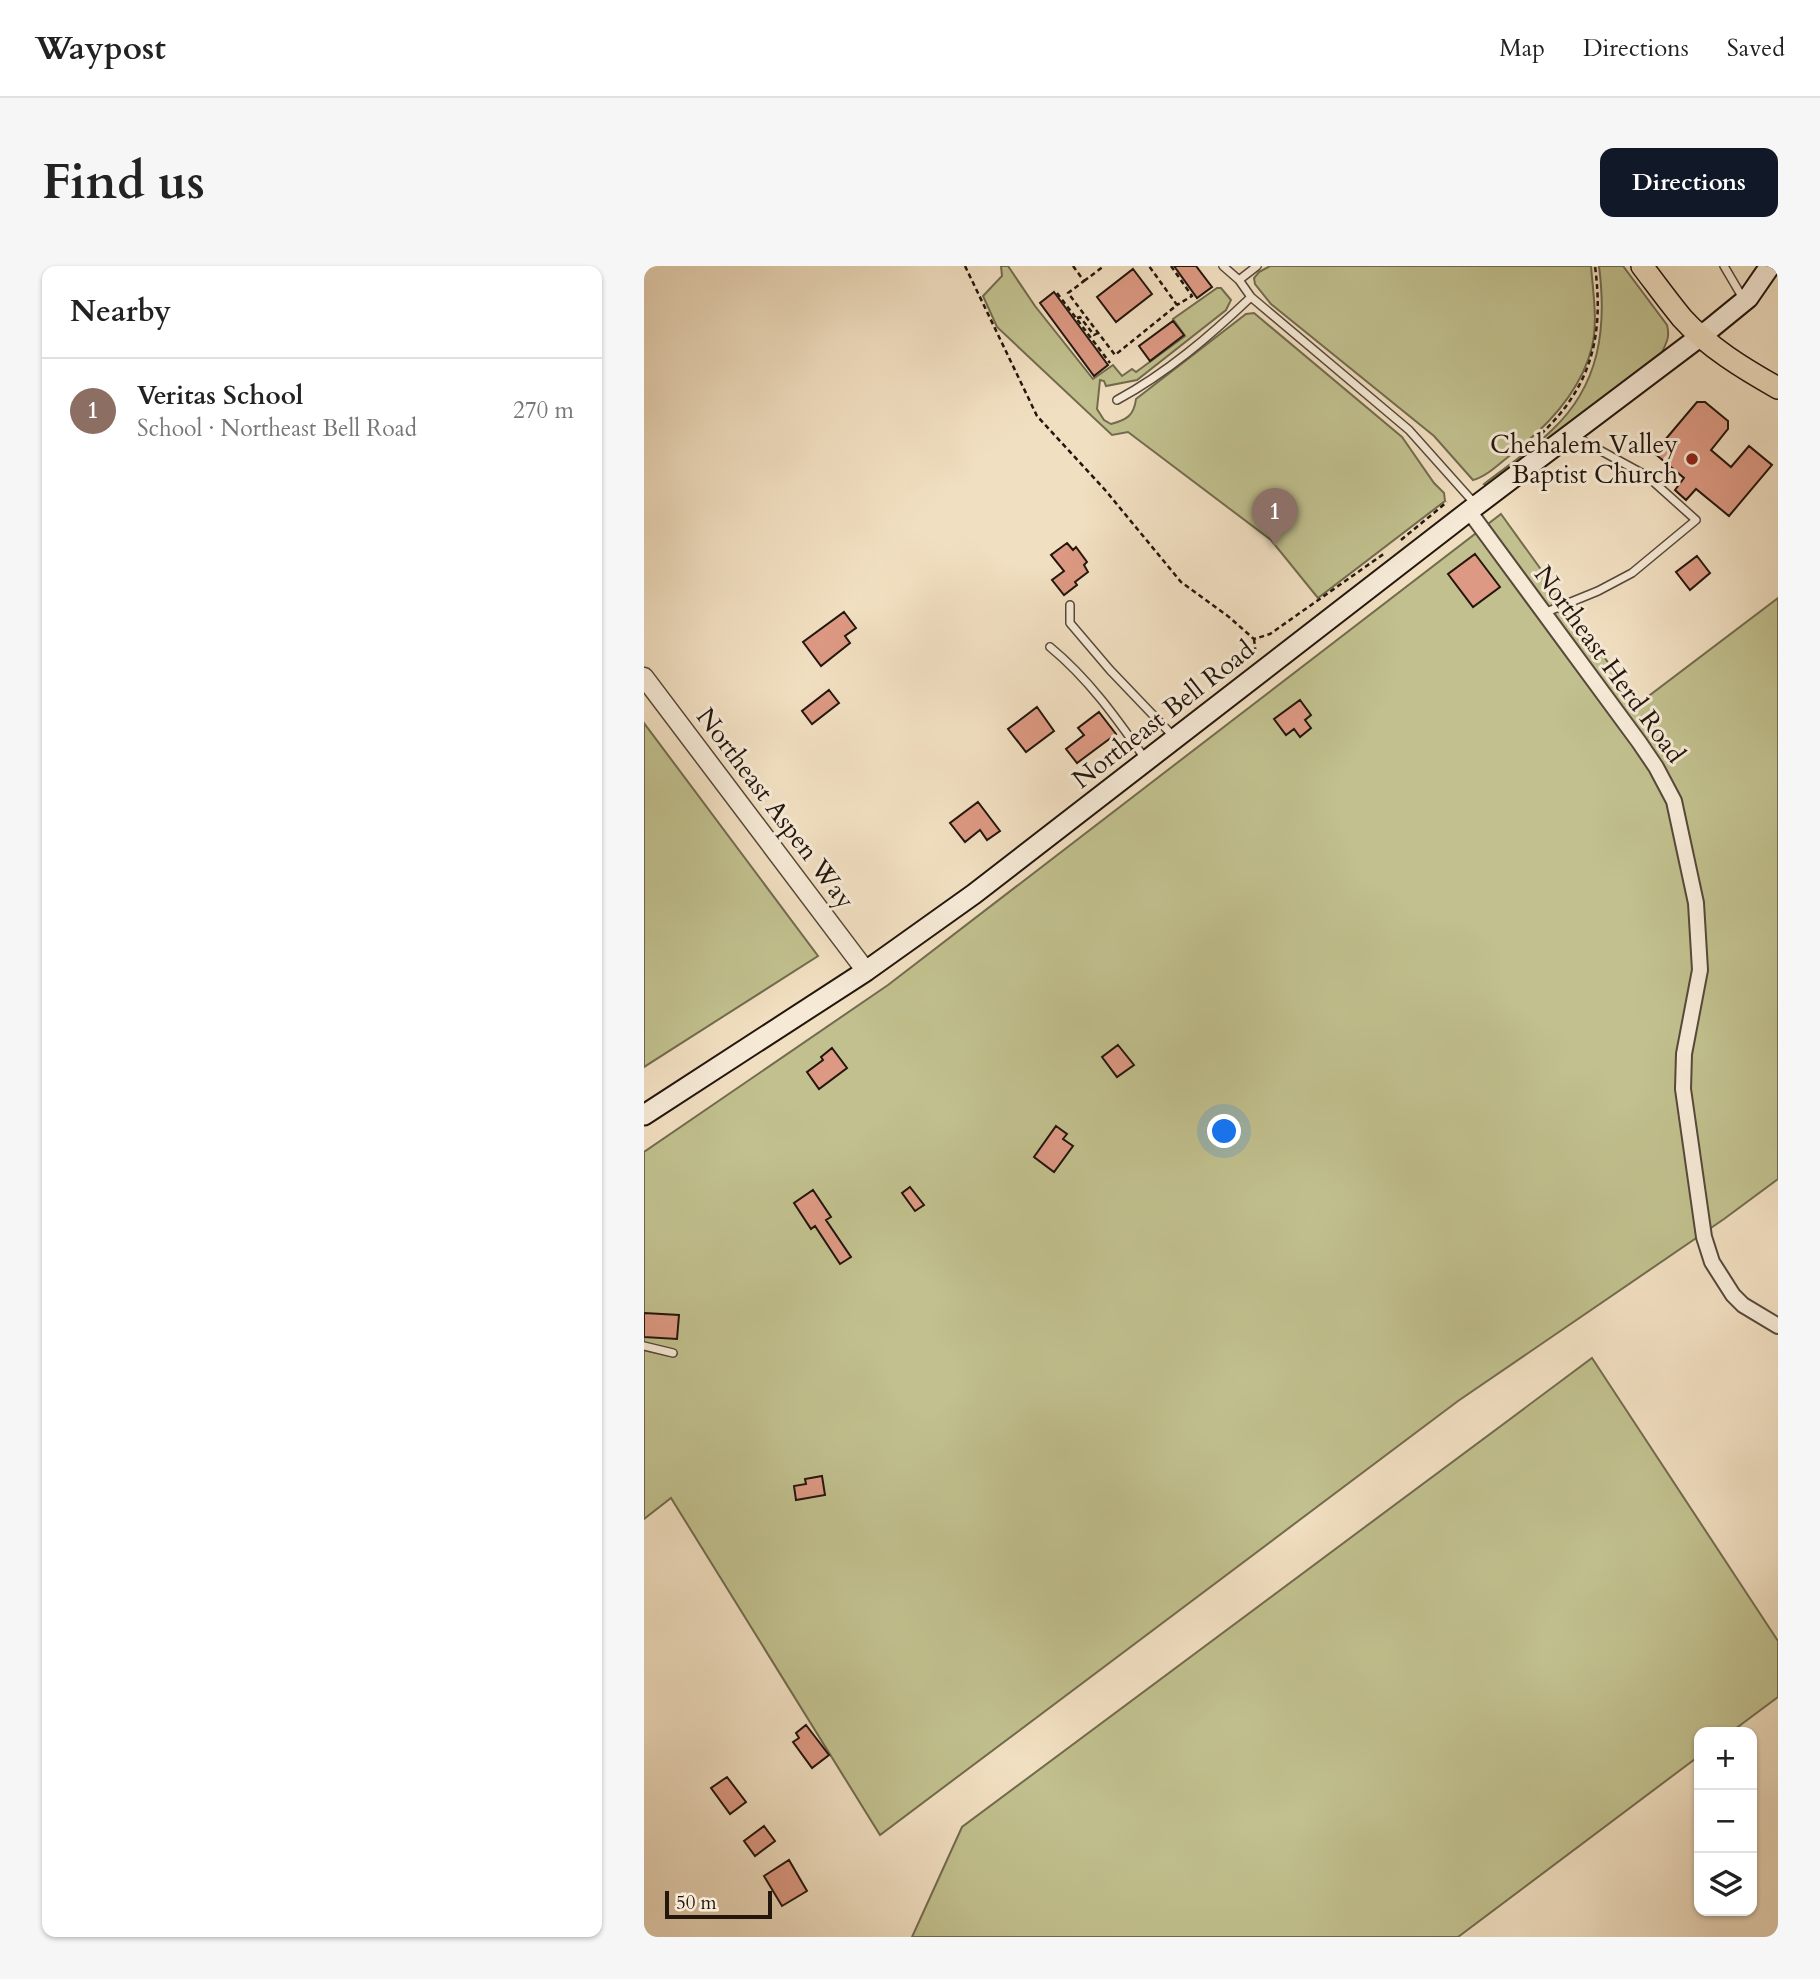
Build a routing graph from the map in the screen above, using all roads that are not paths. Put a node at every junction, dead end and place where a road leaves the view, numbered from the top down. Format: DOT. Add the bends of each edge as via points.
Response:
graph roads {
  1 [pos="1223,266"];
  2 [pos="1257,266"];
  3 [pos="1642,266"];
  4 [pos="1724,266"];
  5 [pos="1767,275"];
  6 [pos="1239,280"];
  7 [pos="1251,297"];
  8 [pos="1744,300"];
  9 [pos="1700,336"];
  10 [pos="1778,388"];
  11 [pos="1117,400"];
  12 [pos="1570,434"];
  13 [pos="1472,508"];
  14 [pos="1070,605"];
  15 [pos="1544,612"];
  16 [pos="1050,648"];
  17 [pos="644,677"];
  18 [pos="1175,738"];
  19 [pos="1146,760"];
  20 [pos="866,971"];
  21 [pos="644,1115"];
  22 [pos="1778,1326"];
  23 [pos="644,1346"];
  24 [pos="673,1353"];
  1 -- 6 [label="lane"];
  2 -- 6 [label="lane"];
  3 -- 9 [label="main road"];
  4 -- 8 [label="lane"];
  5 -- 8 [label="main road, Northeast Bell Road"];
  6 -- 7 [label="lane"];
  7 -- 11 [label="lane" via="1151,382"];
  7 -- 13 [label="lane" via="1409,430"];
  8 -- 9 [label="main road, Northeast Bell Road"];
  9 -- 10 [label="main road"];
  9 -- 12 [label="main road, Northeast Bell Road"];
  12 -- 13 [label="main road, Northeast Bell Road"];
  12 -- 15 [label="lane" via="1647,476 1696,520 1632,573"];
  13 -- 15 [label="street, Northeast Herd Road"];
  13 -- 18 [label="main road, Northeast Bell Road"];
  14 -- 18 [label="lane" via="1070,623"];
  15 -- 22 [label="street, Northeast Herd Road" via="1645,750 1674,801 1696,903 1700,946 1683,1089 1698,1206 1712,1262 1724,1283 1743,1305"];
  16 -- 19 [label="lane" via="1094,690"];
  17 -- 20 [label="street, Northeast Aspen Way"];
  18 -- 19 [label="main road, Northeast Bell Road"];
  19 -- 20 [label="main road, Northeast Bell Road" via="974,894"];
  20 -- 21 [label="main road, Northeast Bell Road"];
  23 -- 24 [label="lane"];
}
